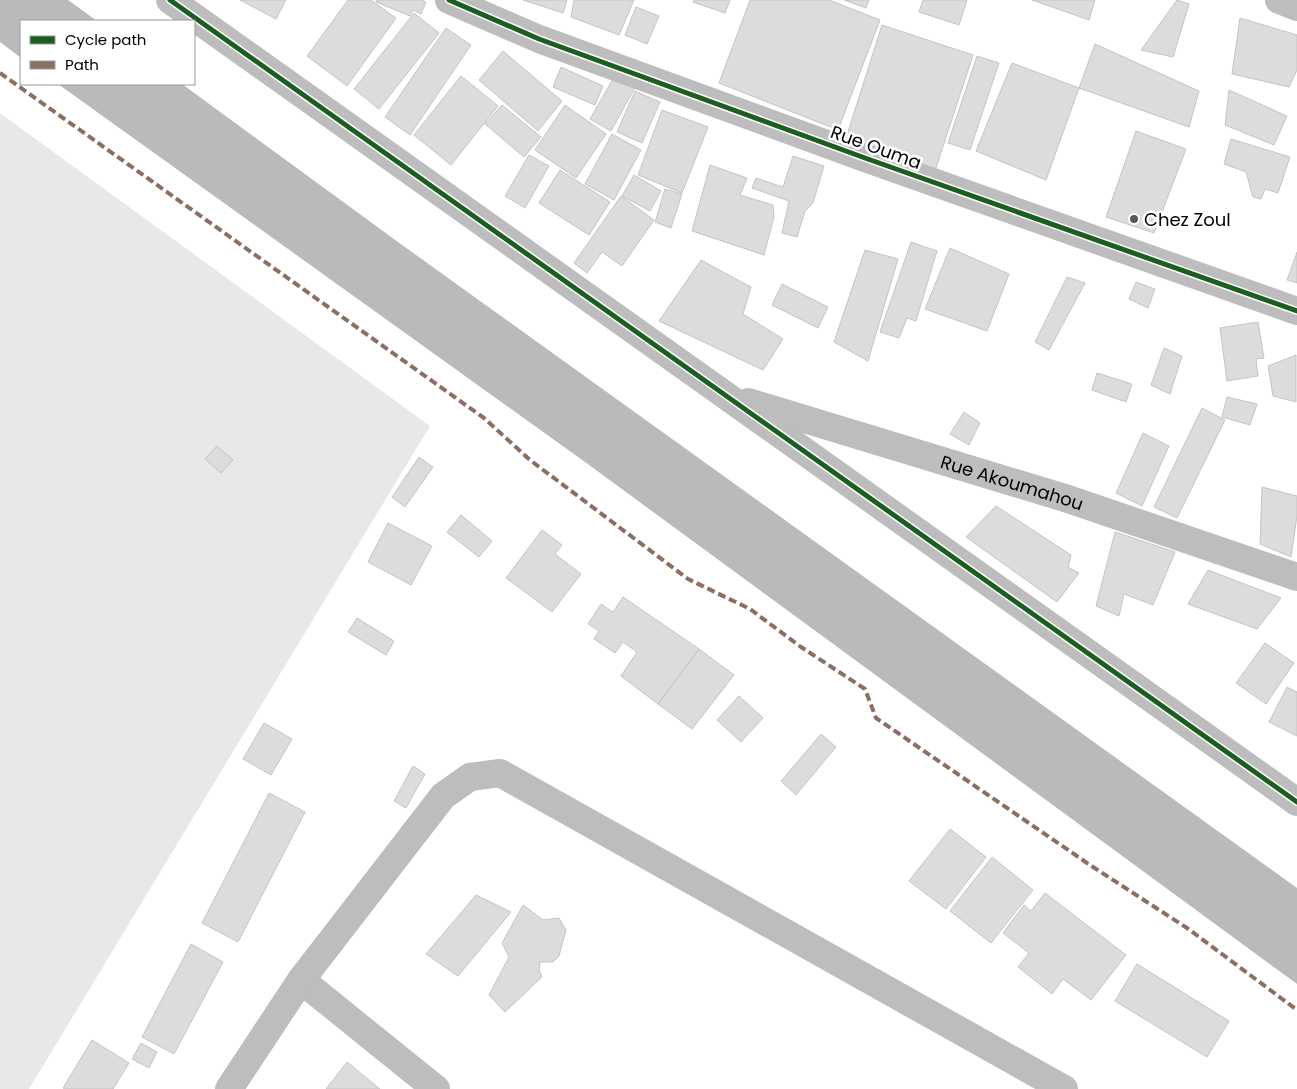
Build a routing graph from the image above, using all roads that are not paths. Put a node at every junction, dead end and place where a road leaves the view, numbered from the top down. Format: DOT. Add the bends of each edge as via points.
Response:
graph roads {
  1 [pos="170,0"];
  2 [pos="449,0"];
  3 [pos="1279,0"];
  4 [pos="1297,7"];
  5 [pos="1297,311"];
  6 [pos="726,395"];
  7 [pos="1297,578"];
  8 [pos="1297,802"];
  9 [pos="301,980"];
  10 [pos="229,1089"];
  11 [pos="436,1089"];
  12 [pos="1064,1089"];
  1 -- 6 [label="street"];
  2 -- 5 [label="street, Rue Ouma" via="539,39"];
  3 -- 4 [label="street"];
  6 -- 7 [label="street, Rue Akoumahou" via="1068,498"];
  6 -- 8 [label="street"];
  9 -- 10 [label="street"];
  9 -- 11 [label="street"];
  9 -- 12 [label="street" via="443,796 470,777 500,773"];
}
